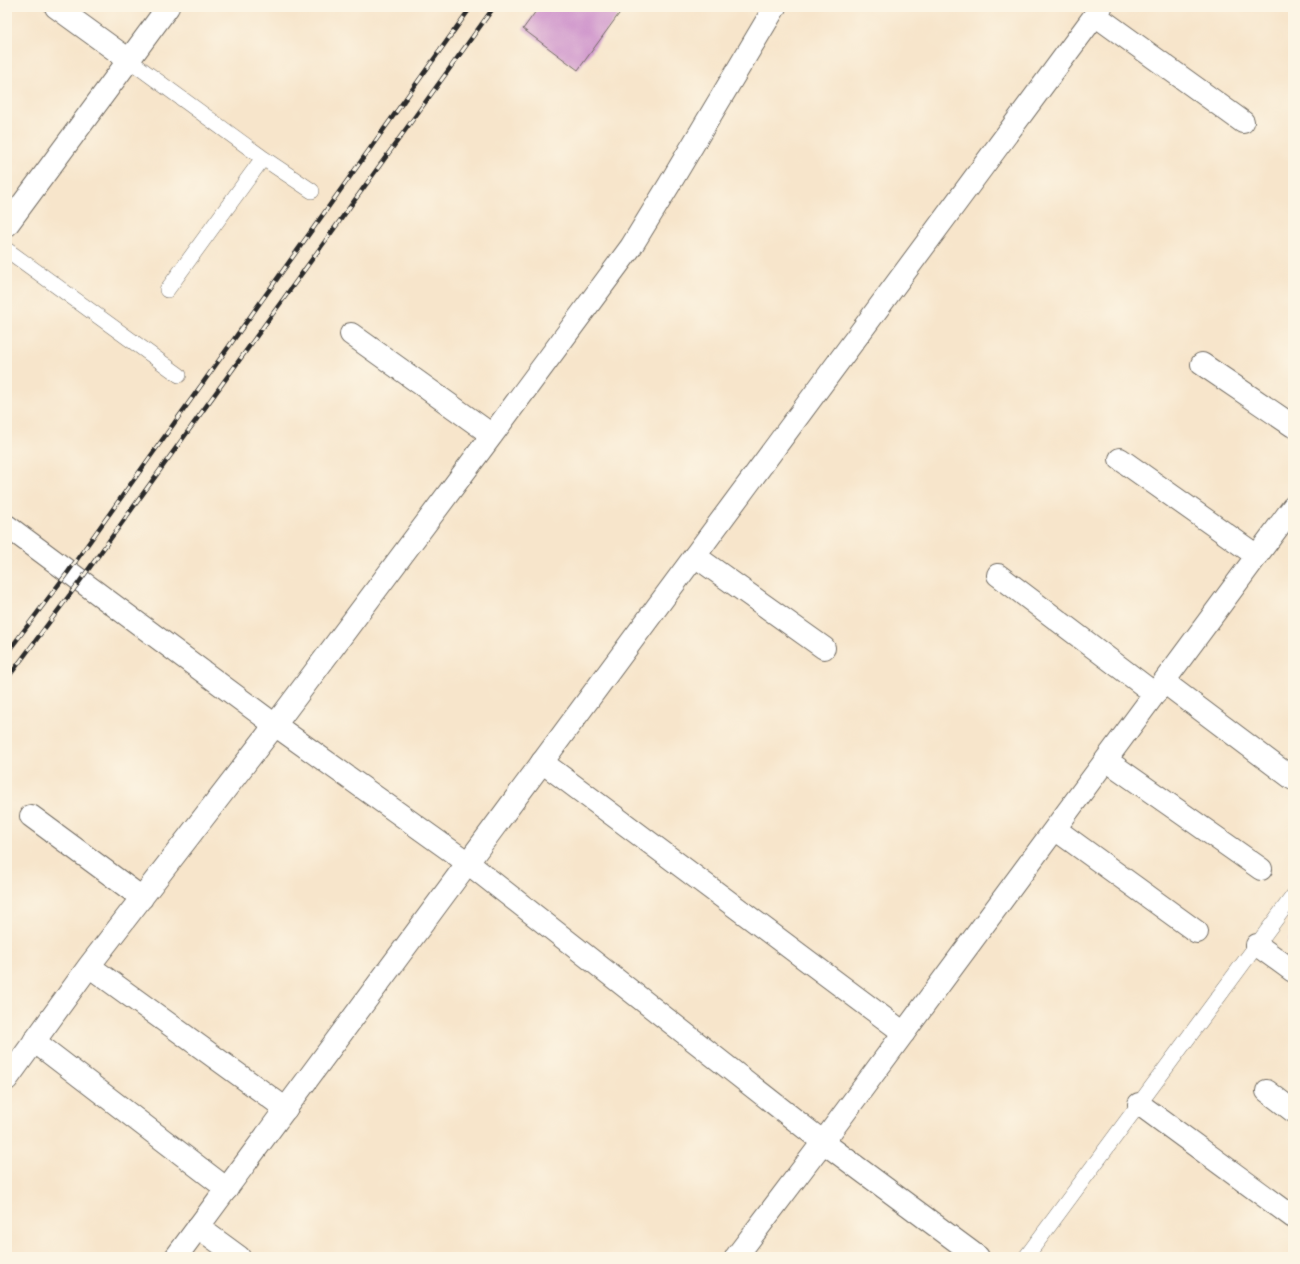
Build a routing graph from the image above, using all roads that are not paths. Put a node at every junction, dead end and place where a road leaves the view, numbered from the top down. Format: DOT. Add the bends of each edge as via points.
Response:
graph roads {
  1 [pos="56,7"];
  2 [pos="168,7"];
  3 [pos="775,7"];
  4 [pos="1098,11"];
  5 [pos="129,60"];
  6 [pos="1243,122"];
  7 [pos="263,158"];
  8 [pos="312,191"];
  9 [pos="7,225"];
  10 [pos="7,250"];
  11 [pos="167,290"];
  12 [pos="351,334"];
  13 [pos="1202,364"];
  14 [pos="179,375"];
  15 [pos="1293,426"];
  16 [pos="492,435"];
  17 [pos="1120,459"];
  18 [pos="1293,507"];
  19 [pos="7,526"];
  20 [pos="695,556"];
  21 [pos="1257,556"];
  22 [pos="998,575"];
  23 [pos="824,648"];
  24 [pos="1160,688"];
  25 [pos="275,725"];
  26 [pos="1106,760"];
  27 [pos="542,762"];
  28 [pos="1293,779"];
  29 [pos="31,816"];
  30 [pos="1055,829"];
  31 [pos="468,863"];
  32 [pos="1261,869"];
  33 [pos="1293,896"];
  34 [pos="142,898"];
  35 [pos="1197,932"];
  36 [pos="1257,945"];
  37 [pos="89,966"];
  38 [pos="1293,971"];
  39 [pos="904,1033"];
  40 [pos="34,1041"];
  41 [pos="7,1079"];
  42 [pos="1267,1091"];
  43 [pos="1139,1104"];
  44 [pos="286,1109"];
  45 [pos="1293,1111"];
  46 [pos="823,1142"];
  47 [pos="227,1189"];
  48 [pos="1293,1217"];
  49 [pos="198,1227"];
  50 [pos="176,1257"];
  51 [pos="239,1257"];
  52 [pos="736,1257"];
  53 [pos="978,1257"];
  54 [pos="1026,1257"];
  1 -- 5 [label="street"];
  2 -- 5 [label="street"];
  3 -- 16 [label="street" via="631,247"];
  4 -- 6 [label="street"];
  4 -- 20 [label="street"];
  5 -- 7 [label="lane"];
  5 -- 9 [label="street"];
  7 -- 8 [label="lane"];
  7 -- 11 [label="lane"];
  10 -- 14 [label="lane"];
  12 -- 16 [label="street"];
  13 -- 15 [label="street"];
  16 -- 25 [label="street"];
  17 -- 21 [label="street"];
  18 -- 21 [label="street"];
  19 -- 25 [label="street"];
  20 -- 23 [label="street"];
  20 -- 27 [label="street"];
  21 -- 24 [label="street"];
  22 -- 24 [label="street"];
  24 -- 26 [label="street"];
  24 -- 28 [label="street"];
  25 -- 31 [label="street"];
  25 -- 34 [label="street"];
  26 -- 30 [label="street"];
  26 -- 32 [label="street"];
  27 -- 31 [label="street"];
  27 -- 39 [label="street"];
  29 -- 34 [label="street"];
  30 -- 35 [label="street"];
  30 -- 39 [label="street"];
  31 -- 44 [label="street"];
  31 -- 46 [label="street"];
  33 -- 36 [label="lane"];
  34 -- 37 [label="street"];
  36 -- 38 [label="street"];
  36 -- 43 [label="lane"];
  37 -- 40 [label="street"];
  37 -- 44 [label="street"];
  39 -- 46 [label="street"];
  40 -- 41 [label="street"];
  40 -- 47 [label="street"];
  42 -- 45 [label="street"];
  43 -- 48 [label="street"];
  43 -- 54 [label="lane"];
  44 -- 47 [label="street"];
  46 -- 52 [label="street"];
  46 -- 53 [label="street"];
  47 -- 49 [label="street"];
  49 -- 50 [label="street"];
  49 -- 51 [label="street"];
}
